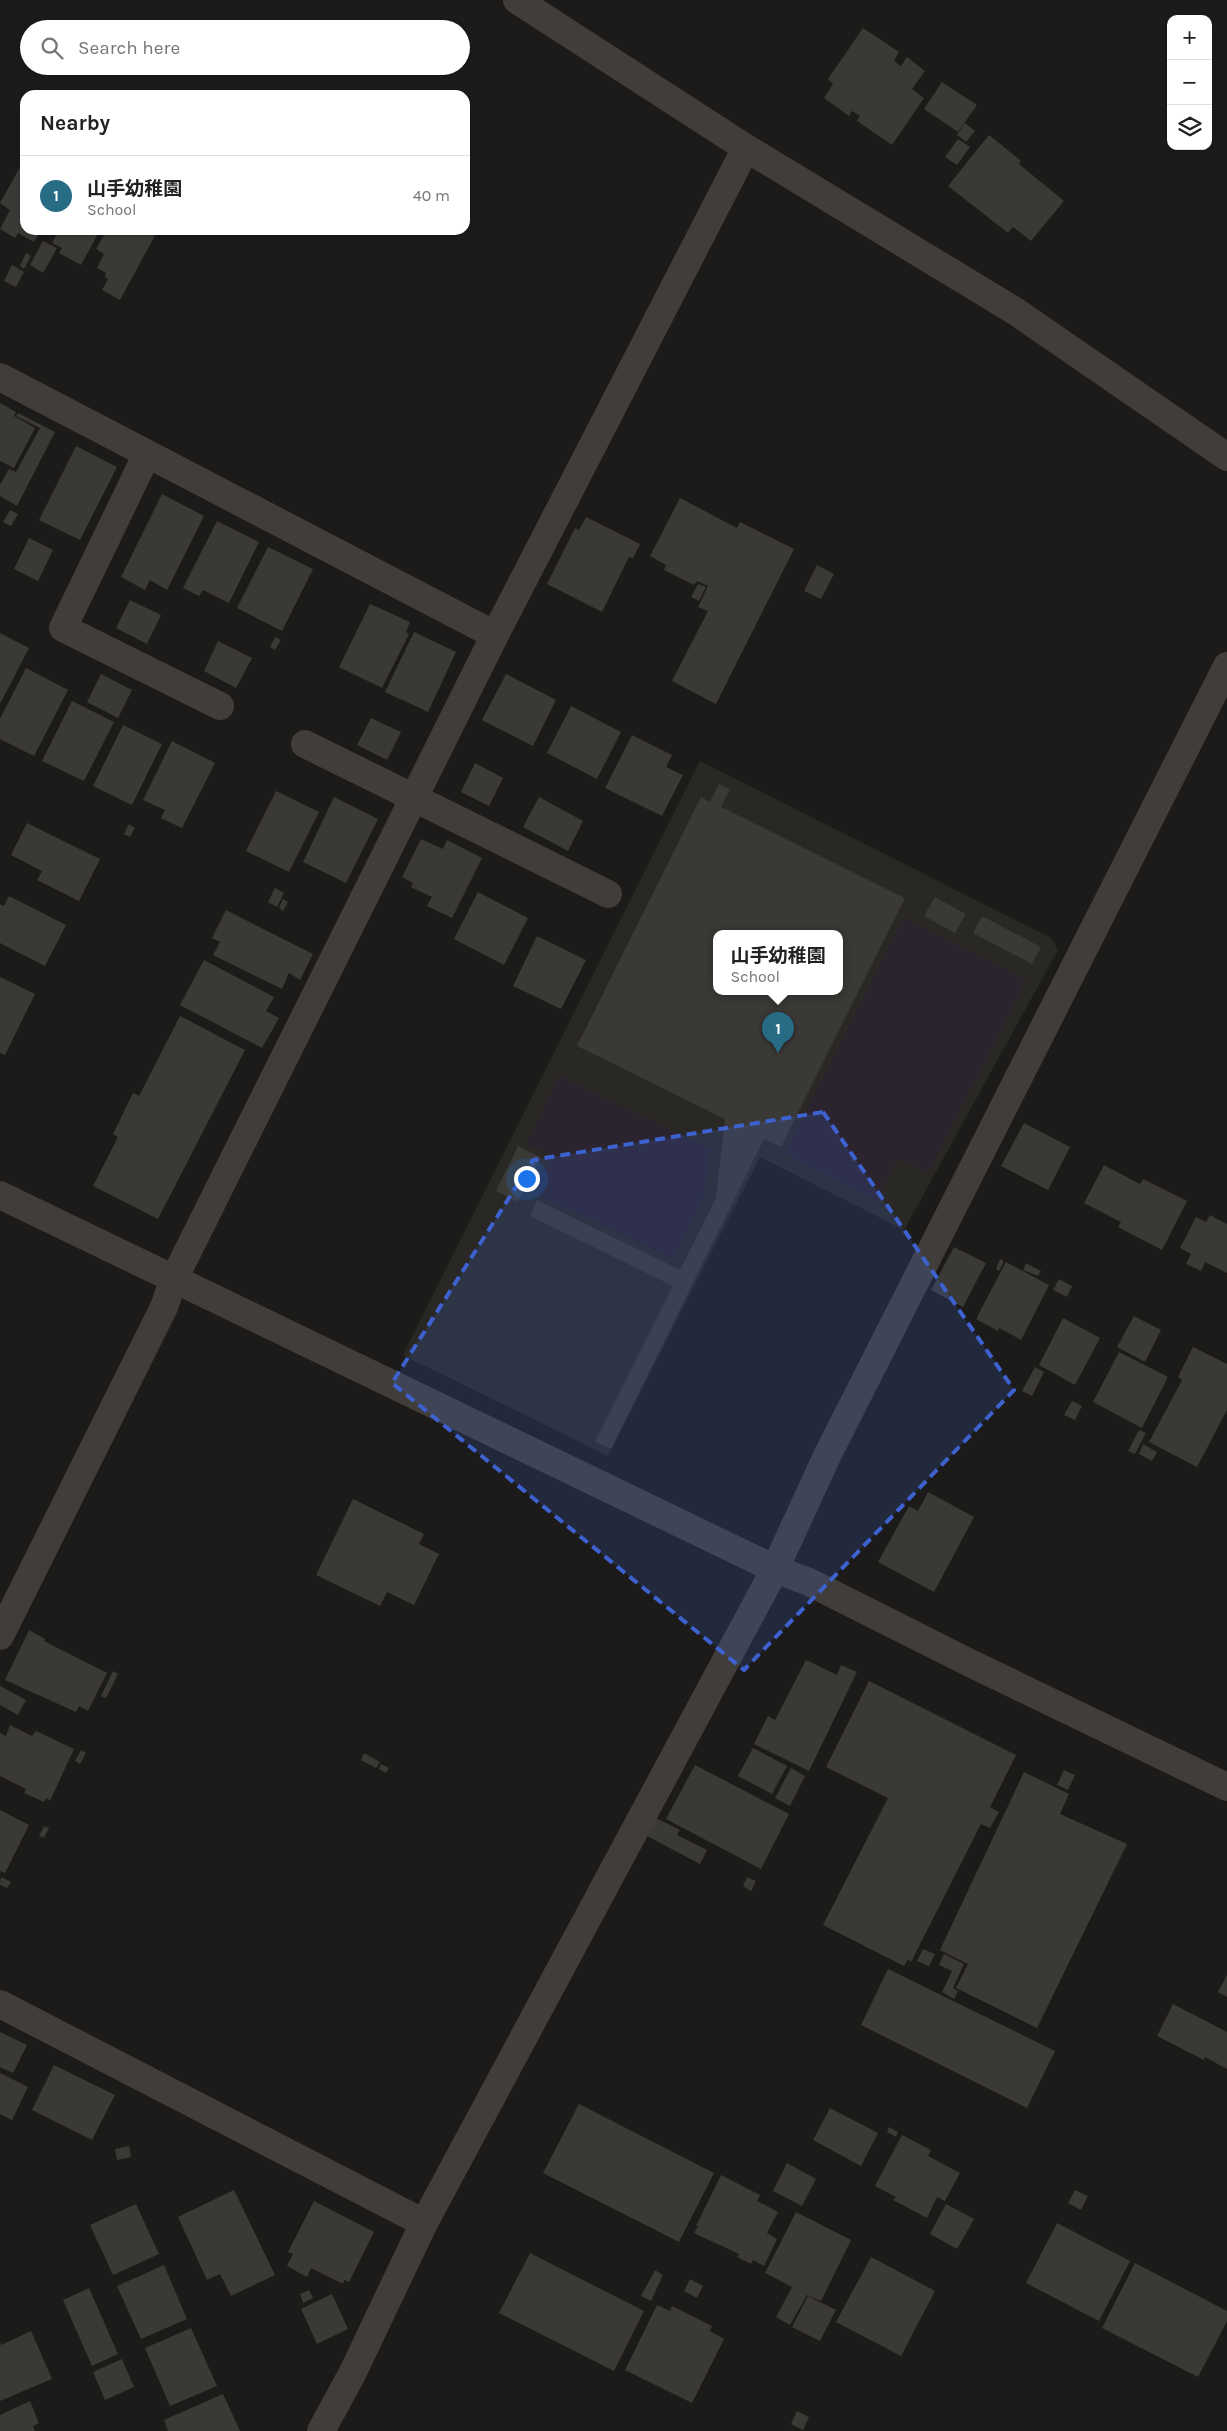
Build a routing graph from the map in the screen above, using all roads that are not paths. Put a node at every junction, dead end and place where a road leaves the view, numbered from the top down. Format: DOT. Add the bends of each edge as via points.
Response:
graph roads {
  1 [pos="517,0"];
  2 [pos="746,148"];
  3 [pos="0,377"];
  4 [pos="147,454"];
  5 [pos="1227,457"];
  6 [pos="495,635"];
  7 [pos="1227,666"];
  8 [pos="220,706"];
  9 [pos="305,744"];
  10 [pos="414,797"];
  11 [pos="608,894"];
  12 [pos="0,1195"];
  13 [pos="174,1279"];
  14 [pos="775,1569"];
  15 [pos="0,1636"];
  16 [pos="1227,1787"];
  17 [pos="0,2004"];
  18 [pos="424,2223"];
  19 [pos="321,2431"];
  1 -- 2 [label="street"];
  2 -- 5 [label="street" via="1015,311"];
  2 -- 6 [label="street"];
  3 -- 4 [label="street"];
  4 -- 6 [label="street"];
  4 -- 8 [label="street" via="63,628"];
  6 -- 10 [label="street"];
  7 -- 14 [label="street" via="827,1456"];
  9 -- 10 [label="street"];
  10 -- 11 [label="street"];
  10 -- 13 [label="street"];
  12 -- 13 [label="street"];
  13 -- 14 [label="street"];
  13 -- 15 [label="street" via="164,1307"];
  14 -- 16 [label="street" via="809,1582"];
  14 -- 18 [label="street"];
  17 -- 18 [label="street"];
  18 -- 19 [label="street"];
}
